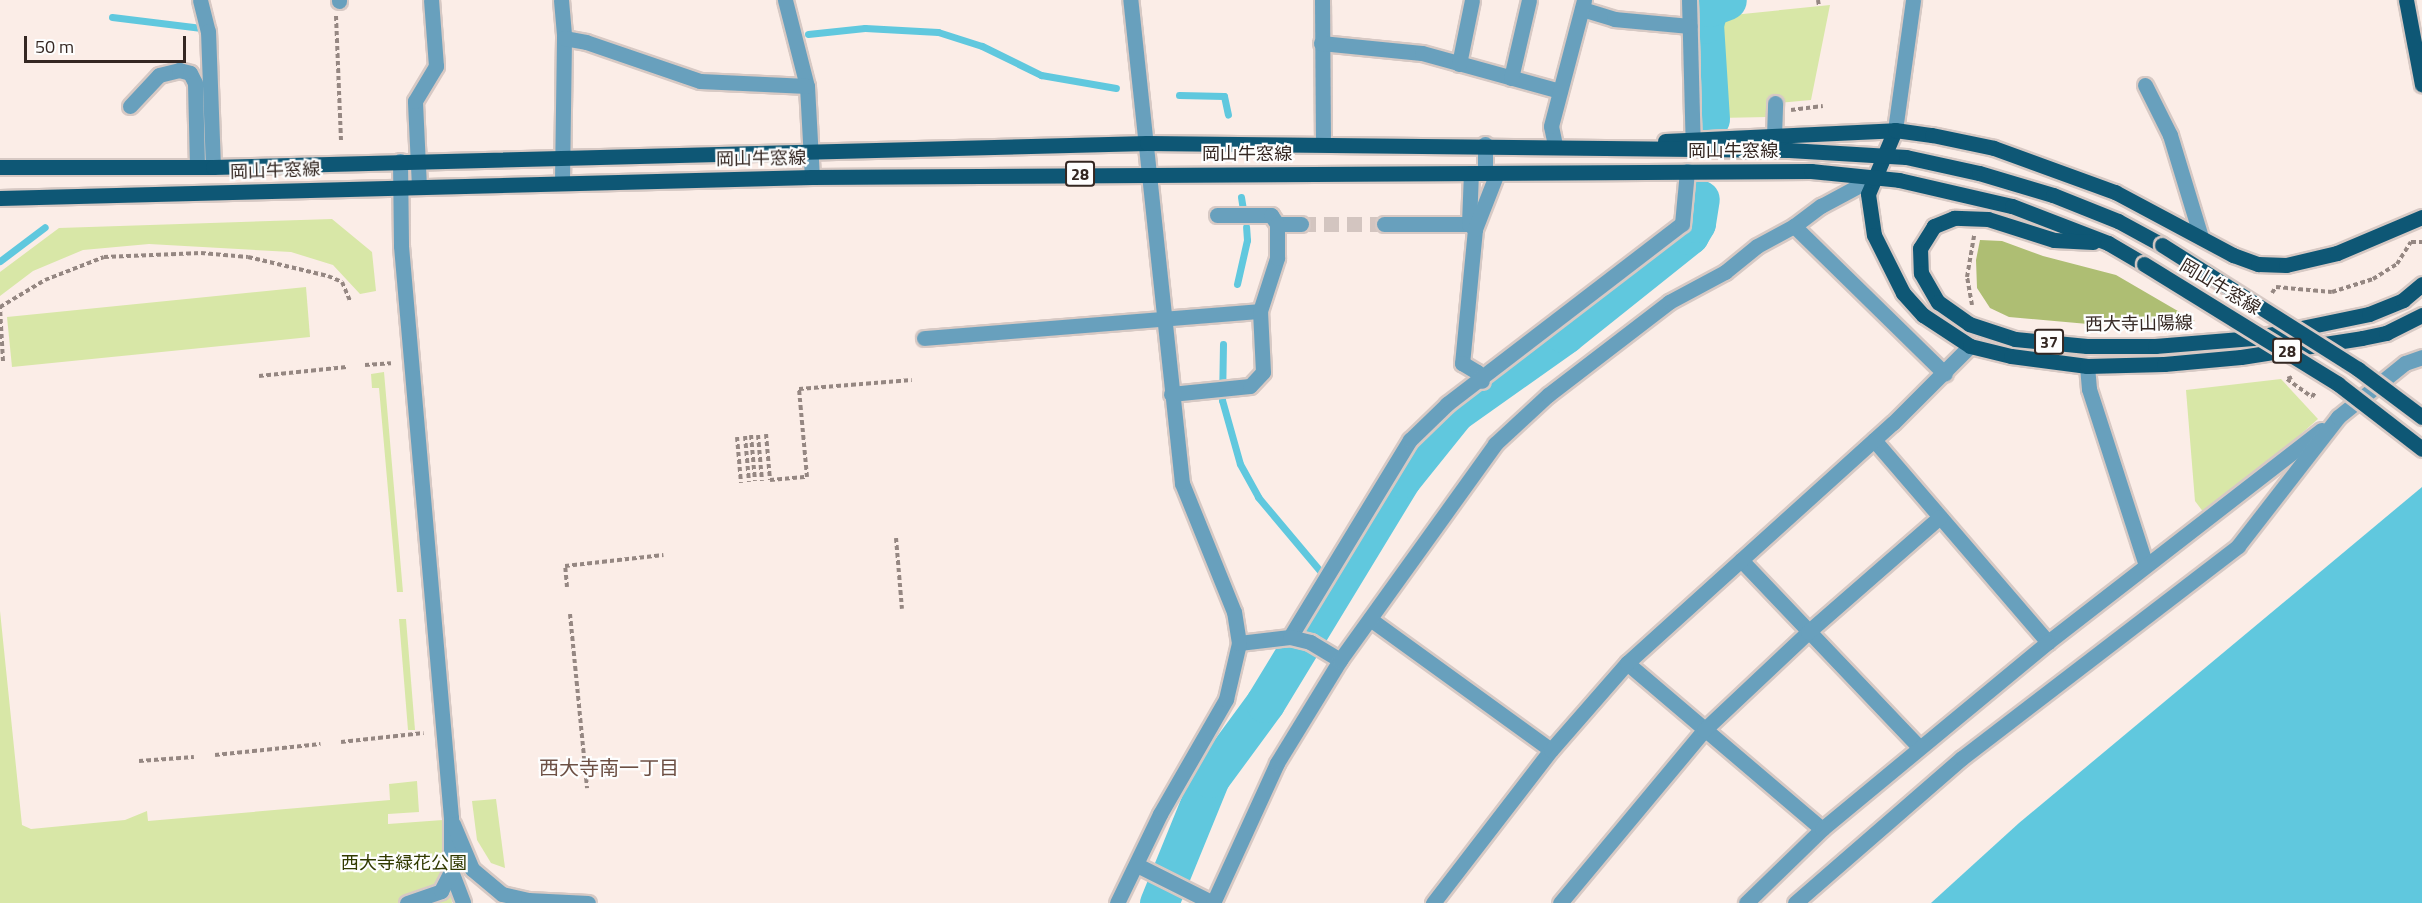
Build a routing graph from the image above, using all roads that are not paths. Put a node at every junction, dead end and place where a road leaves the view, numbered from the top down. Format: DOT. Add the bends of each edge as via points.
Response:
graph roads {
  1 [pos="200,0"];
  2 [pos="430,0"];
  3 [pos="561,0"];
  4 [pos="785,0"];
  5 [pos="1130,0"];
  6 [pos="1322,0"];
  7 [pos="1472,0"];
  8 [pos="1529,0"];
  9 [pos="1689,0"];
  10 [pos="1913,0"];
  11 [pos="2406,0"];
  12 [pos="1583,4"];
  13 [pos="1690,26"];
  14 [pos="564,38"];
  15 [pos="1322,43"];
  16 [pos="1459,64"];
  17 [pos="1511,78"];
  18 [pos="2145,85"];
  19 [pos="2422,85"];
  20 [pos="807,86"];
  21 [pos="1560,91"];
  22 [pos="130,106"];
  23 [pos="1775,107"];
  24 [pos="1895,130"];
  25 [pos="1774,136"];
  26 [pos="1148,143"];
  27 [pos="1323,143"];
  28 [pos="1693,143"];
  29 [pos="1485,144"];
  30 [pos="1555,145"];
  31 [pos="812,150"];
  32 [pos="1885,155"];
  33 [pos="560,156"];
  34 [pos="418,160"];
  35 [pos="400,161"];
  36 [pos="197,166"];
  37 [pos="0,167"];
  38 [pos="213,167"];
  39 [pos="1687,171"];
  40 [pos="1151,173"];
  41 [pos="1484,173"];
  42 [pos="812,177"];
  43 [pos="1875,177"];
  44 [pos="562,183"];
  45 [pos="419,187"];
  46 [pos="401,188"];
  47 [pos="0,198"];
  48 [pos="1217,215"];
  49 [pos="2422,217"];
  50 [pos="1277,224"];
  51 [pos="1301,224"];
  52 [pos="1384,224"];
  53 [pos="1472,226"];
  54 [pos="1794,226"];
  55 [pos="2201,237"];
  56 [pos="2108,243"];
  57 [pos="2422,284"];
  58 [pos="1260,311"];
  59 [pos="2422,315"];
  60 [pos="1165,318"];
  61 [pos="924,338"];
  62 [pos="1970,346"];
  63 [pos="2422,357"];
  64 [pos="2087,366"];
  65 [pos="1945,374"];
  66 [pos="1482,381"];
  67 [pos="1172,394"];
  68 [pos="2338,417"];
  69 [pos="2422,417"];
  70 [pos="1874,440"];
  71 [pos="2422,449"];
  72 [pos="1940,517"];
  73 [pos="1741,560"];
  74 [pos="2146,565"];
  75 [pos="1371,619"];
  76 [pos="1808,632"];
  77 [pos="1299,639"];
  78 [pos="2048,642"];
  79 [pos="1239,643"];
  80 [pos="1340,660"];
  81 [pos="1627,663"];
  82 [pos="1704,730"];
  83 [pos="1918,746"];
  84 [pos="1551,750"];
  85 [pos="451,818"];
  86 [pos="1822,829"];
  87 [pos="464,855"];
  88 [pos="1137,864"];
  89 [pos="452,871"];
  90 [pos="458,901"];
  91 [pos="407,903"];
  92 [pos="585,903"];
  93 [pos="1117,903"];
  94 [pos="1213,903"];
  95 [pos="1433,903"];
  96 [pos="1560,903"];
  97 [pos="1746,903"];
  98 [pos="1795,903"];
  1 -- 38 [label="street" via="208,31"];
  2 -- 34 [label="street" via="436,66 415,101"];
  3 -- 14 [label="street"];
  4 -- 20 [label="street"];
  5 -- 26 [label="street"];
  6 -- 15 [label="street"];
  7 -- 16 [label="street"];
  8 -- 17 [label="street"];
  9 -- 13 [label="street"];
  10 -- 24 [label="street"];
  11 -- 19 [label="main road"];
  12 -- 13 [label="street" via="1614,19"];
  12 -- 21 [label="street"];
  13 -- 28 [label="street"];
  14 -- 20 [label="street" via="700,81"];
  14 -- 33 [label="street"];
  15 -- 16 [label="street" via="1422,53"];
  15 -- 27 [label="street"];
  16 -- 17 [label="street"];
  17 -- 21 [label="street"];
  18 -- 55 [label="street" via="2170,135"];
  20 -- 31 [label="street"];
  21 -- 30 [label="street" via="1551,126"];
  22 -- 36 [label="street" via="159,75 180,70 190,73 195,83"];
  23 -- 25 [label="street"];
  24 -- 25 [label="main road"];
  24 -- 32 [label="main road, 37"];
  24 -- 55 [label="main road" via="1994,148 2115,192"];
  25 -- 28 [label="main road"];
  26 -- 27 [label="main road, 岡山牛窓線 / 28"];
  26 -- 31 [label="main road, 岡山牛窓線 / 28"];
  26 -- 40 [label="street"];
  27 -- 29 [label="main road, 岡山牛窓線 / 28"];
  28 -- 30 [label="main road, 岡山牛窓線 / 28"];
  28 -- 32 [label="main road, 岡山牛窓線 / 28"];
  29 -- 30 [label="main road, 岡山牛窓線 / 28"];
  29 -- 41 [label="street"];
  31 -- 33 [label="main road, 岡山牛窓線 / 28"];
  31 -- 42 [label="street"];
  32 -- 43 [label="main road, 37"];
  32 -- 69 [label="main road, 岡山牛窓線 / 28, bridge" via="1979,173 2053,195 2118,221 2348,363"];
  33 -- 34 [label="main road, 岡山牛窓線 / 28"];
  33 -- 44 [label="street"];
  34 -- 35 [label="main road, 岡山牛窓線 / 28"];
  34 -- 45 [label="street"];
  35 -- 38 [label="main road, 岡山牛窓線 / 28"];
  35 -- 46 [label="street"];
  36 -- 37 [label="main road, 岡山牛窓線 / 28"];
  36 -- 38 [label="main road, 岡山牛窓線 / 28"];
  39 -- 41 [label="main road, 岡山牛窓線 / 28"];
  39 -- 43 [label="main road, 岡山牛窓線 / 28" via="1812,171"];
  39 -- 66 [label="street" via="1683,224"];
  40 -- 41 [label="main road, 岡山牛窓線 / 28"];
  40 -- 42 [label="main road, 岡山牛窓線 / 28"];
  40 -- 60 [label="street"];
  41 -- 53 [label="street"];
  41 -- 53 [label="street"];
  42 -- 44 [label="main road, 岡山牛窓線 / 28"];
  43 -- 54 [label="street" via="1821,206"];
  43 -- 56 [label="main road, 岡山牛窓線 / 28" via="2012,206"];
  43 -- 62 [label="main road, 37" via="1868,194 1869,219 1891,275 1923,315"];
  44 -- 45 [label="main road, 岡山牛窓線 / 28"];
  45 -- 46 [label="main road, 岡山牛窓線 / 28"];
  46 -- 47 [label="main road, 岡山牛窓線 / 28"];
  46 -- 85 [label="street" via="402,246"];
  48 -- 50 [label="street" via="1271,215"];
  49 -- 55 [label="main road" via="2337,253 2286,266 2258,264"];
  50 -- 51 [label="street"];
  50 -- 58 [label="street" via="1276,258"];
  52 -- 53 [label="street"];
  53 -- 66 [label="street" via="1462,363 1477,372"];
  54 -- 65 [label="street"];
  54 -- 75 [label="street" via="1641,322 1515,425 1476,467"];
  56 -- 57 [label="main road, 西大寺山陽線 / 37" via="2054,240 1988,219 1954,218 1934,226 1920,248 1921,273 1938,302 1969,324 2015,339 2087,346 2155,346 2253,338 2369,314 2403,300"];
  56 -- 71 [label="main road, 岡山牛窓線 / 28, bridge" via="2338,384"];
  58 -- 60 [label="street"];
  58 -- 67 [label="street" via="1263,372 1250,386"];
  59 -- 64 [label="main road, 37" via="2386,333 2241,357"];
  60 -- 61 [label="street"];
  60 -- 67 [label="street"];
  62 -- 64 [label="main road, 37"];
  62 -- 65 [label="street"];
  63 -- 68 [label="street" via="2406,363"];
  64 -- 74 [label="street" via="2089,389"];
  65 -- 70 [label="street"];
  66 -- 77 [label="street" via="1447,404 1400,452"];
  67 -- 79 [label="street" via="1182,483 1234,612"];
  68 -- 74 [label="street"];
  68 -- 98 [label="street" via="2238,546 1962,758"];
  70 -- 72 [label="street"];
  70 -- 73 [label="street"];
  72 -- 76 [label="street"];
  72 -- 78 [label="street"];
  73 -- 76 [label="street"];
  73 -- 81 [label="street"];
  74 -- 78 [label="street"];
  75 -- 80 [label="street"];
  75 -- 84 [label="street"];
  76 -- 82 [label="street"];
  76 -- 83 [label="street"];
  77 -- 79 [label="street"];
  77 -- 80 [label="street"];
  78 -- 83 [label="street"];
  79 -- 88 [label="street" via="1226,699 1160,814"];
  80 -- 94 [label="street" via="1277,763"];
  81 -- 82 [label="street"];
  81 -- 84 [label="street"];
  82 -- 86 [label="street"];
  82 -- 96 [label="street"];
  83 -- 86 [label="street"];
  84 -- 95 [label="street"];
  85 -- 87 [label="street"];
  85 -- 89 [label="street"];
  86 -- 97 [label="street"];
  87 -- 90 [label="street"];
  87 -- 92 [label="street" via="483,880 502,894 528,900"];
  88 -- 93 [label="street"];
  88 -- 94 [label="street"];
  89 -- 90 [label="street"];
  89 -- 91 [label="street" via="441,891"];
}
